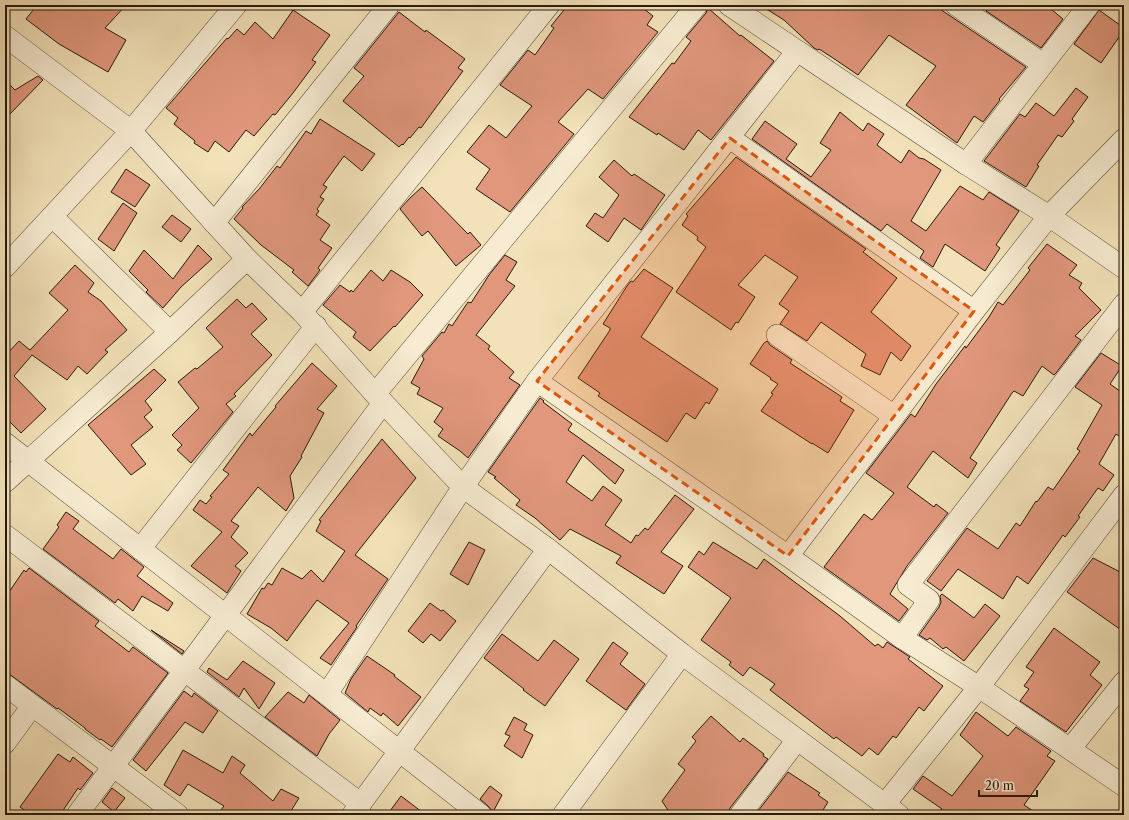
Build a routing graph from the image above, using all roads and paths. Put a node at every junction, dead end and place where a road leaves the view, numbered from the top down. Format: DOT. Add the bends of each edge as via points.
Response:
graph roads {
  1 [pos="236,5"];
  2 [pos="389,5"];
  3 [pos="549,5"];
  4 [pos="697,5"];
  5 [pos="729,5"];
  6 [pos="956,5"];
  7 [pos="1089,5"];
  8 [pos="5,36"];
  9 [pos="797,51"];
  10 [pos="1043,64"];
  11 [pos="131,130"];
  12 [pos="730,138"];
  13 [pos="1124,139"];
  14 [pos="966,164"];
  15 [pos="1048,216"];
  16 [pos="53,217"];
  17 [pos="214,223"];
  18 [pos="247,259"];
  19 [pos="5,267"];
  20 [pos="1124,268"];
  21 [pos="1124,304"];
  22 [pos="974,311"];
  23 [pos="309,319"];
  24 [pos="170,332"];
  25 [pos="777,335"];
  26 [pos="537,381"];
  27 [pos="379,399"];
  28 [pos="894,416"];
  29 [pos="5,444"];
  30 [pos="27,461"];
  31 [pos="5,482"];
  32 [pos="463,488"];
  33 [pos="1124,495"];
  34 [pos="5,535"];
  35 [pos="140,549"];
  36 [pos="548,549"];
  37 [pos="788,556"];
  38 [pos="226,616"];
  39 [pos="902,638"];
  40 [pos="682,654"];
  41 [pos="185,670"];
  42 [pos="1124,682"];
  43 [pos="5,685"];
  44 [pos="979,687"];
  45 [pos="327,694"];
  46 [pos="32,706"];
  47 [pos="797,740"];
  48 [pos="5,743"];
  49 [pos="1070,749"];
  50 [pos="400,751"];
  51 [pos="113,767"];
  52 [pos="1124,786"];
  53 [pos="356,809"];
  54 [pos="892,810"];
  55 [pos="77,815"];
  56 [pos="178,815"];
  57 [pos="481,815"];
  58 [pos="563,815"];
  59 [pos="740,815"];
  1 -- 11 [label="street"];
  2 -- 17 [label="street"];
  3 -- 23 [label="street"];
  4 -- 27 [label="street"];
  5 -- 9 [label="street"];
  6 -- 10 [label="street"];
  7 -- 10 [label="street"];
  8 -- 11 [label="street"];
  9 -- 12 [label="street"];
  9 -- 14 [label="street"];
  10 -- 14 [label="street"];
  11 -- 16 [label="street"];
  11 -- 17 [label="street"];
  12 -- 22 [label="street"];
  12 -- 26 [label="street"];
  13 -- 15 [label="street"];
  14 -- 15 [label="street"];
  15 -- 20 [label="street"];
  15 -- 22 [label="street"];
  16 -- 19 [label="street"];
  16 -- 24 [label="street"];
  17 -- 18 [label="street"];
  18 -- 23 [label="street"];
  18 -- 24 [label="street"];
  21 -- 39 [label="street" via="908,585 929,600"];
  22 -- 28 [label="street"];
  23 -- 27 [label="street"];
  23 -- 35 [label="street"];
  24 -- 30 [label="street"];
  25 -- 28 [label="street"];
  26 -- 32 [label="street"];
  26 -- 37 [label="street"];
  27 -- 32 [label="street"];
  27 -- 38 [label="street"];
  28 -- 37 [label="street"];
  29 -- 30 [label="street"];
  30 -- 31 [label="street"];
  30 -- 35 [label="street"];
  32 -- 36 [label="street"];
  32 -- 45 [label="street"];
  33 -- 44 [label="street"];
  34 -- 41 [label="street"];
  35 -- 38 [label="street"];
  36 -- 40 [label="street"];
  36 -- 50 [label="street"];
  37 -- 39 [label="street"];
  38 -- 41 [label="street"];
  38 -- 45 [label="street"];
  39 -- 44 [label="street"];
  40 -- 47 [label="street"];
  40 -- 58 [label="street"];
  41 -- 51 [label="street"];
  41 -- 53 [label="street"];
  42 -- 49 [label="street"];
  43 -- 46 [label="street"];
  44 -- 49 [label="street"];
  44 -- 54 [label="street"];
  45 -- 50 [label="street"];
  46 -- 48 [label="street"];
  46 -- 51 [label="street"];
  47 -- 54 [label="street"];
  47 -- 59 [label="street"];
  49 -- 52 [label="street"];
  50 -- 53 [label="street"];
  50 -- 57 [label="street"];
  51 -- 55 [label="street"];
  51 -- 56 [label="street"];
}
